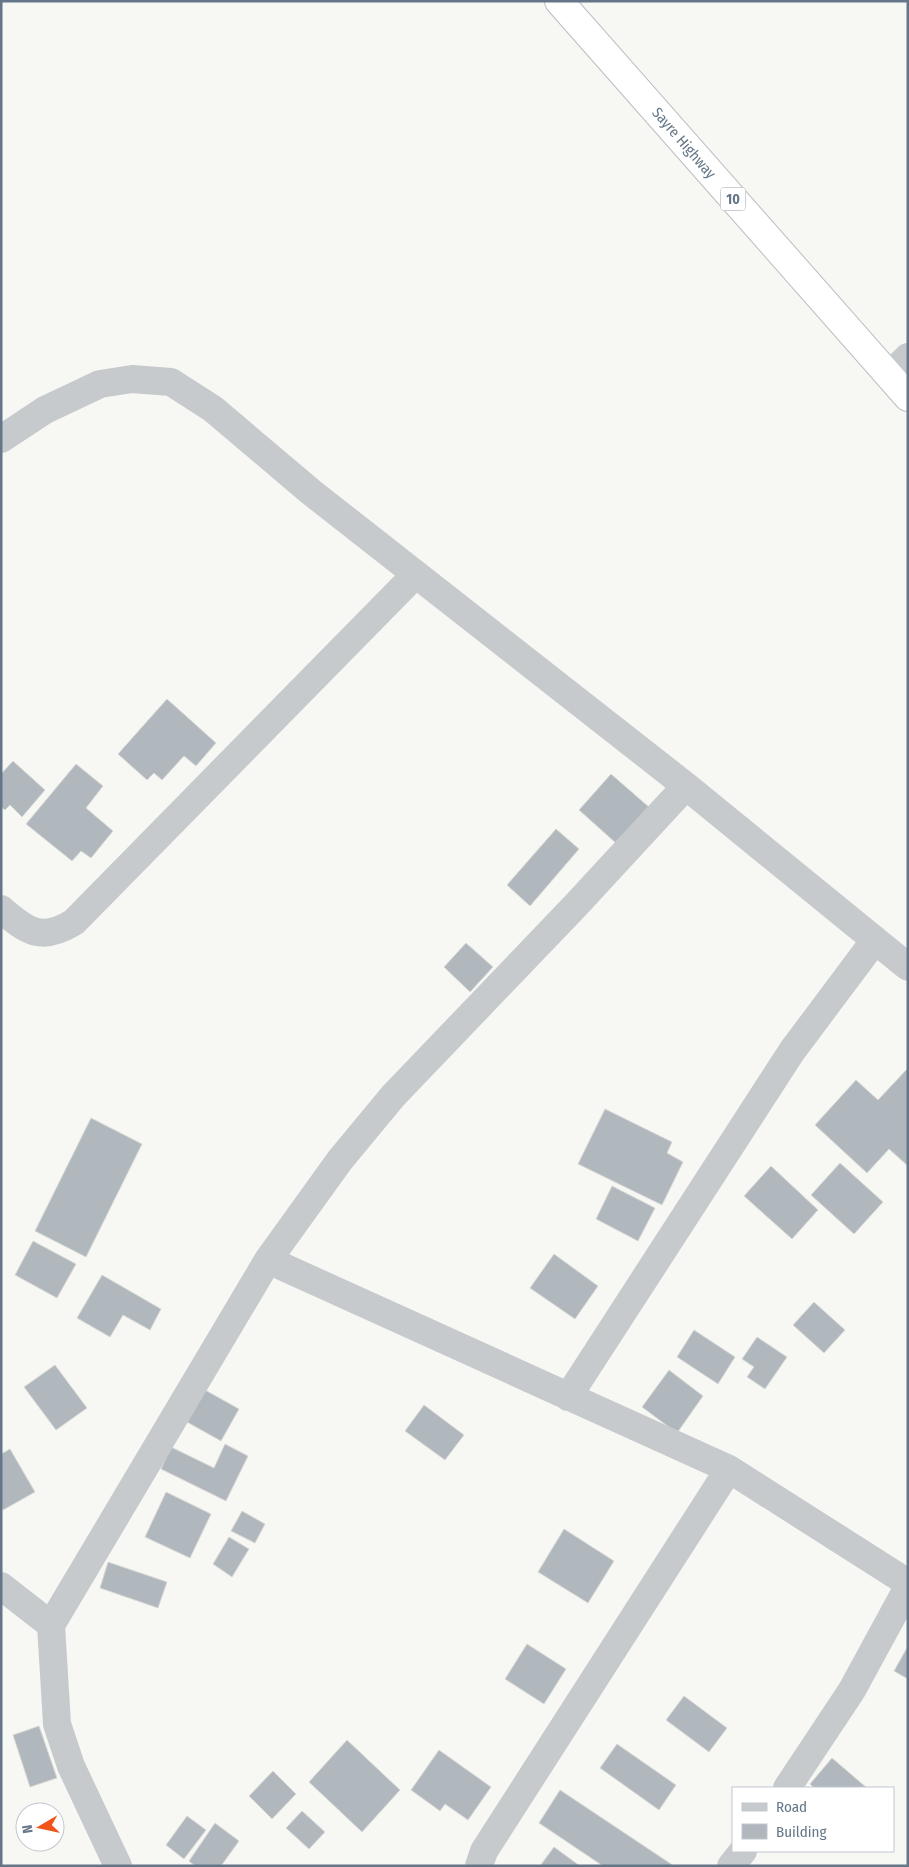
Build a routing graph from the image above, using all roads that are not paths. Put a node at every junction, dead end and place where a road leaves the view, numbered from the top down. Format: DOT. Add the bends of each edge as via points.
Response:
graph roads {
  1 [pos="559,1"];
  2 [pos="908,356"];
  3 [pos="889,376"];
  4 [pos="908,397"];
  5 [pos="1,439"];
  6 [pos="415,575"];
  7 [pos="686,786"];
  8 [pos="1,909"];
  9 [pos="875,940"];
  10 [pos="908,967"];
  11 [pos="268,1260"];
  12 [pos="568,1397"];
  13 [pos="729,1470"];
  14 [pos="908,1583"];
  15 [pos="1,1586"];
  16 [pos="908,1587"];
  17 [pos="51,1625"];
  18 [pos="788,1787"];
  19 [pos="742,1852"];
  20 [pos="118,1866"];
  21 [pos="479,1866"];
  22 [pos="732,1866"];
  1 -- 3 [label="highway, Sayre Highway / 10"];
  2 -- 3 [label="street"];
  3 -- 4 [label="highway, Sayre Highway / 10"];
  5 -- 6 [label="street" via="45,410 100,384 132,379 171,382 213,409 310,492"];
  6 -- 7 [label="street"];
  6 -- 8 [label="street" via="74,922 58,932 39,934 21,927"];
  7 -- 9 [label="street"];
  7 -- 11 [label="street" via="393,1096 340,1160"];
  9 -- 10 [label="street"];
  9 -- 12 [label="street" via="792,1051"];
  11 -- 12 [label="street"];
  11 -- 17 [label="street"];
  12 -- 13 [label="street"];
  13 -- 14 [label="street"];
  13 -- 21 [label="street" via="490,1842"];
  15 -- 17 [label="street"];
  16 -- 18 [label="street" via="852,1690"];
  17 -- 20 [label="street" via="57,1724 71,1766"];
  19 -- 22 [label="street"];
}
